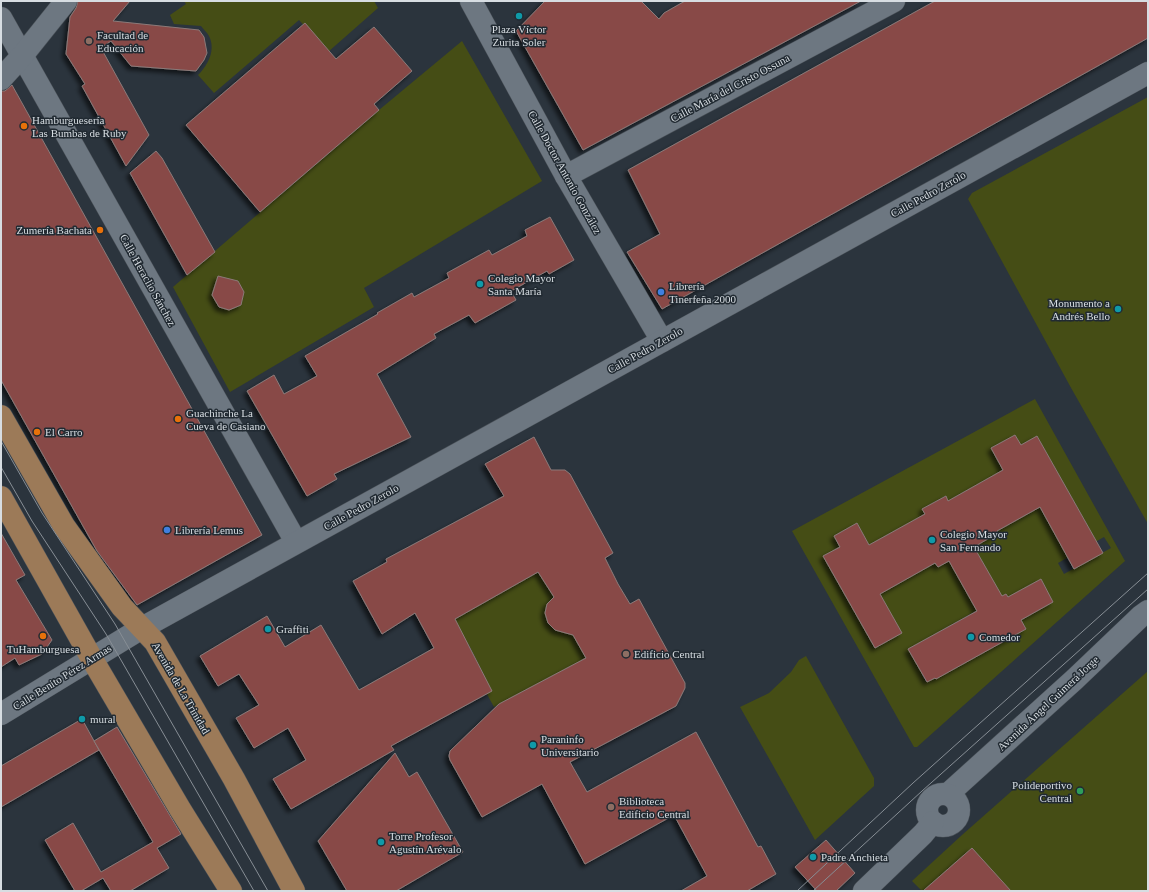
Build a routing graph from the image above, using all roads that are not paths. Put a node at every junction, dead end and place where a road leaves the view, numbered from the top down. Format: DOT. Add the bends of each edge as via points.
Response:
graph roads {
  1 [pos="66,1"];
  2 [pos="471,1"];
  3 [pos="894,1"];
  4 [pos="1,18"];
  5 [pos="22,56"];
  6 [pos="1148,73"];
  7 [pos="1,80"];
  8 [pos="566,176"];
  9 [pos="662,341"];
  10 [pos="1,416"];
  11 [pos="1,498"];
  12 [pos="296,542"];
  13 [pos="1148,611"];
  14 [pos="142,628"];
  15 [pos="92,659"];
  16 [pos="1,714"];
  17 [pos="231,891"];
  18 [pos="294,891"];
  19 [pos="864,891"];
  1 -- 5 [label="street"];
  2 -- 8 [label="street, Calle Doctor Antonio González"];
  3 -- 8 [label="street, Calle María del Cristo Ossuna"];
  4 -- 5 [label="street, Calle Heraclio Sánchez"];
  5 -- 7 [label="street"];
  5 -- 12 [label="street, Calle Heraclio Sánchez"];
  6 -- 9 [label="street, Calle Pedro Zerolo"];
  8 -- 9 [label="street, Calle Doctor Antonio González"];
  9 -- 12 [label="street, Calle Pedro Zerolo"];
  10 -- 14 [label="main road, Avenida de La Trinidad" via="64,526 122,607"];
  11 -- 15 [label="main road"];
  12 -- 14 [label="street, Calle Pedro Zerolo"];
  13 -- 19 [label="street, Avenida Ángel Guimerá Jorge" via="948,794 955,800 958,808 957,817 941,826 932,822 923,834"];
  14 -- 15 [label="street, Calle Benito Pérez Armas"];
  14 -- 18 [label="main road, Avenida de La Trinidad" via="155,642 234,779"];
  15 -- 16 [label="street, Calle Benito Pérez Armas"];
  15 -- 17 [label="main road"];
}
